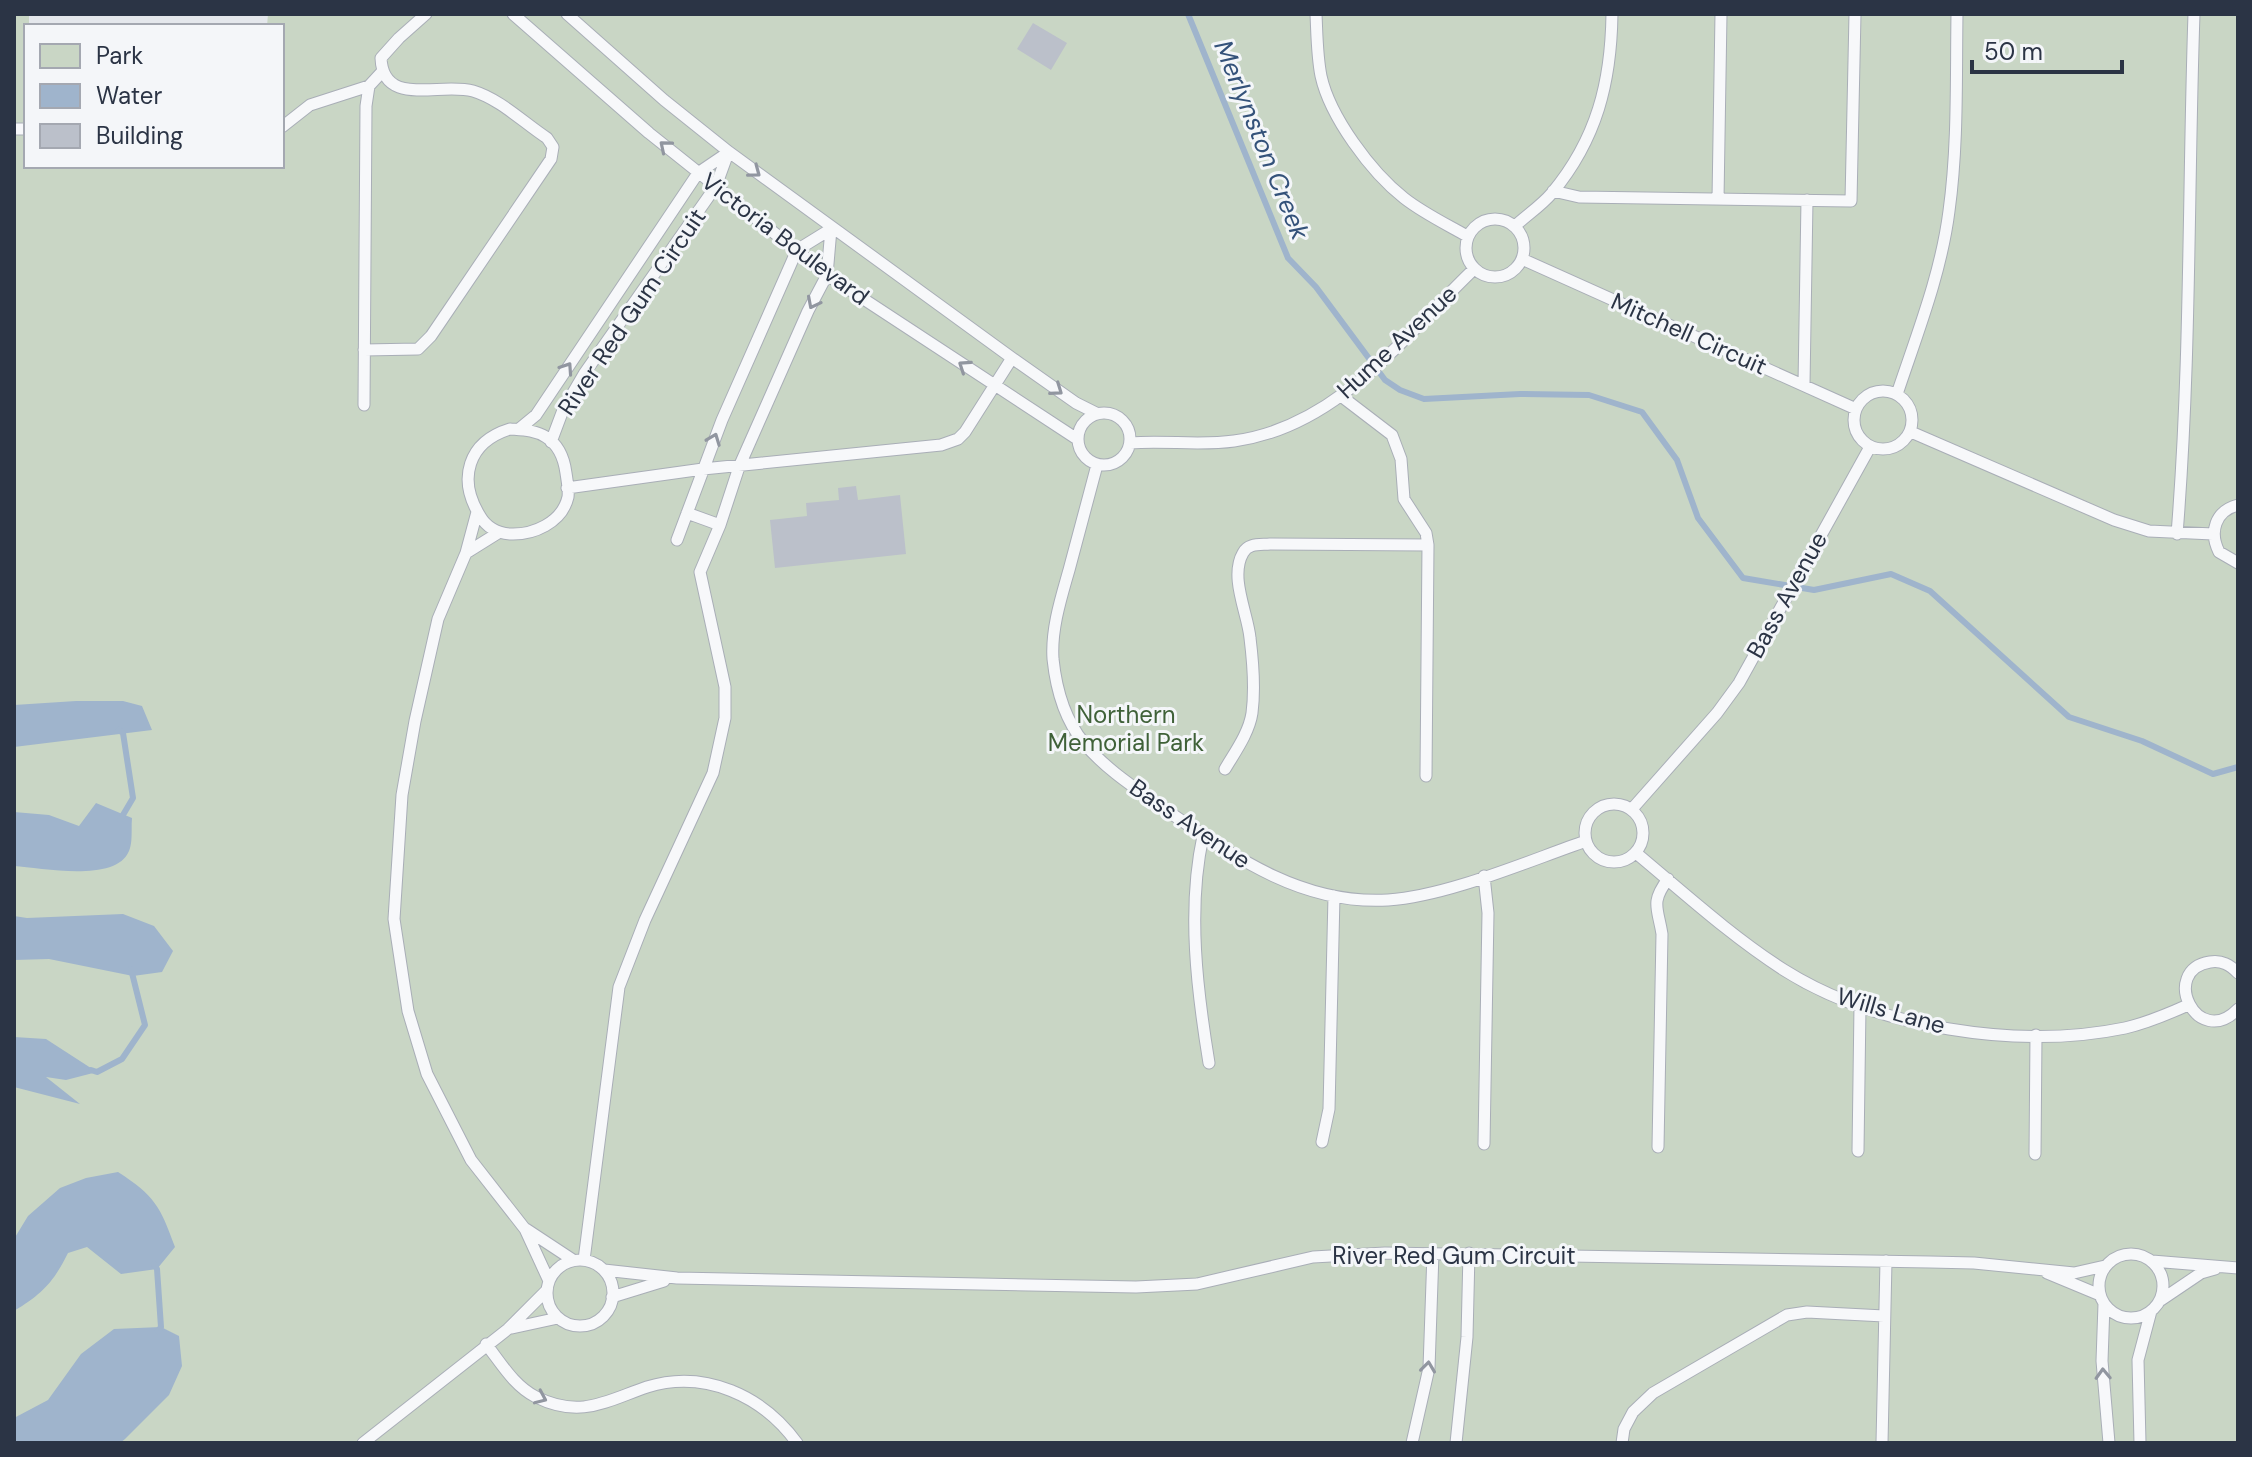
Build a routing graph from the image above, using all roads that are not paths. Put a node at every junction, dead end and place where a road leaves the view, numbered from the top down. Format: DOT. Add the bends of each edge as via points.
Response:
graph roads {
  1 [pos="426,14"];
  2 [pos="513,14"];
  3 [pos="567,14"];
  4 [pos="1316,14"];
  5 [pos="1612,14"];
  6 [pos="1721,14"];
  7 [pos="1855,14"];
  8 [pos="1957,14"];
  9 [pos="2194,14"];
  10 [pos="381,73"];
  11 [pos="369,86"];
  12 [pos="284,125"];
  13 [pos="729,152"];
  14 [pos="698,173"];
  15 [pos="716,186"];
  16 [pos="1553,191"];
  17 [pos="1718,199"];
  18 [pos="1807,200"];
  19 [pos="1515,226"];
  20 [pos="831,229"];
  21 [pos="1467,236"];
  22 [pos="797,250"];
  23 [pos="1522,259"];
  24 [pos="1474,269"];
  25 [pos="827,275"];
  26 [pos="364,350"];
  27 [pos="1012,358"];
  28 [pos="1804,385"];
  29 [pos="994,386"];
  30 [pos="1897,394"];
  31 [pos="1341,396"];
  32 [pos="364,405"];
  33 [pos="1856,409"];
  34 [pos="1096,413"];
  35 [pos="519,429"];
  36 [pos="1911,432"];
  37 [pos="1077,439"];
  38 [pos="551,442"];
  39 [pos="1130,443"];
  40 [pos="1870,447"];
  41 [pos="1097,465"];
  42 [pos="739,467"];
  43 [pos="703,469"];
  44 [pos="567,488"];
  45 [pos="2238,505"];
  46 [pos="477,512"];
  47 [pos="687,513"];
  48 [pos="720,525"];
  49 [pos="498,533"];
  50 [pos="2177,534"];
  51 [pos="2213,534"];
  52 [pos="677,540"];
  53 [pos="1428,545"];
  54 [pos="466,553"];
  55 [pos="2238,563"];
  56 [pos="1225,769"];
  57 [pos="1426,776"];
  58 [pos="1632,809"];
  59 [pos="1203,836"];
  60 [pos="1586,841"];
  61 [pos="1636,853"];
  62 [pos="1484,876"];
  63 [pos="1668,879"];
  64 [pos="1334,896"];
  65 [pos="2238,973"];
  66 [pos="2188,1005"];
  67 [pos="1860,1006"];
  68 [pos="2237,1012"];
  69 [pos="2036,1035"];
  70 [pos="1209,1063"];
  71 [pos="1322,1142"];
  72 [pos="1484,1144"];
  73 [pos="1658,1147"];
  74 [pos="1858,1151"];
  75 [pos="2035,1154"];
  76 [pos="525,1229"];
  77 [pos="1433,1253"];
  78 [pos="1469,1253"];
  79 [pos="578,1260"];
  80 [pos="1886,1261"];
  81 [pos="2152,1261"];
  82 [pos="2105,1266"];
  83 [pos="2219,1267"];
  84 [pos="2238,1268"];
  85 [pos="604,1270"];
  86 [pos="2043,1271"];
  87 [pos="677,1278"];
  88 [pos="548,1285"];
  89 [pos="612,1297"];
  90 [pos="2102,1300"];
  91 [pos="2155,1306"];
  92 [pos="1884,1316"];
  93 [pos="558,1318"];
  94 [pos="508,1329"];
  95 [pos="486,1344"];
  96 [pos="363,1443"];
  97 [pos="797,1443"];
  98 [pos="1412,1443"];
  99 [pos="1456,1443"];
  100 [pos="1622,1443"];
  101 [pos="1882,1443"];
  102 [pos="2109,1443"];
  103 [pos="2140,1443"];
  1 -- 10 [label="lane" via="381,58"];
  14 -- 2 [label="lane, Victoria Boulevard, one-way"];
  3 -- 13 [label="lane, Victoria Boulevard"];
  4 -- 21 [label="lane" via="1321,78 1336,115 1358,148 1402,197"];
  5 -- 16 [label="lane" via="1598,114"];
  6 -- 17 [label="lane"];
  7 -- 18 [label="lane" via="1851,201"];
  8 -- 30 [label="lane" via="1949,213 1933,288"];
  9 -- 50 [label="lane" via="2189,329"];
  10 -- 11 [label="lane"];
  10 -- 26 [label="lane" via="391,85 406,89 471,91 547,138 553,147 551,159 431,336 418,349"];
  11 -- 12 [label="lane" via="310,105"];
  11 -- 26 [label="lane"];
  13 -- 14 [label="lane, River Red Gum Circuit"];
  13 -- 15 [label="lane, River Red Gum Circuit"];
  13 -- 20 [label="lane, Victoria Boulevard, one-way"];
  14 -- 15 [label="lane, Victoria Boulevard"];
  35 -- 14 [label="lane, River Red Gum Circuit, one-way" via="536,415"];
  15 -- 22 [label="lane, Victoria Boulevard"];
  15 -- 38 [label="lane, River Red Gum Circuit" via="584,374"];
  16 -- 17 [label="lane" via="1579,197"];
  16 -- 19 [label="lane"];
  17 -- 18 [label="lane"];
  18 -- 28 [label="lane"];
  19 -- 21 [label="lane" via="1488,219"];
  19 -- 23 [label="lane" via="1524,241"];
  20 -- 22 [label="lane"];
  20 -- 25 [label="lane"];
  20 -- 27 [label="lane, Victoria Boulevard"];
  21 -- 24 [label="lane" via="1466,254"];
  22 -- 25 [label="lane, Victoria Boulevard"];
  43 -- 22 [label="lane, one-way"];
  23 -- 24 [label="lane" via="1501,277"];
  23 -- 28 [label="lane, Mitchell Circuit"];
  24 -- 31 [label="lane, Hume Avenue"];
  29 -- 25 [label="lane, Victoria Boulevard, one-way"];
  25 -- 42 [label="lane, one-way"];
  26 -- 32 [label="lane"];
  27 -- 29 [label="lane"];
  27 -- 34 [label="lane, Victoria Boulevard, one-way"];
  28 -- 33 [label="lane, Mitchell Circuit"];
  29 -- 37 [label="lane, Victoria Boulevard"];
  29 -- 42 [label="lane" via="965,432 941,445"];
  30 -- 33 [label="lane" via="1868,394"];
  30 -- 36 [label="lane" via="1912,414"];
  31 -- 39 [label="lane, Hume Avenue" via="1295,424 1264,435 1206,444"];
  31 -- 53 [label="lane" via="1392,435 1401,459 1404,499"];
  33 -- 40 [label="lane" via="1854,426"];
  34 -- 37 [label="lane" via="1082,423"];
  34 -- 39 [label="lane" via="1121,419"];
  35 -- 38 [label="lane"];
  35 -- 46 [label="lane" via="493,434 479,445 469,474"];
  36 -- 40 [label="lane" via="1898,446"];
  36 -- 50 [label="lane" via="2114,520"];
  37 -- 41 [label="lane" via="1083,455"];
  38 -- 44 [label="lane" via="565,462"];
  39 -- 41 [label="lane" via="1122,458"];
  40 -- 58 [label="lane, Bass Avenue" via="1739,683"];
  41 -- 59 [label="lane, Bass Avenue" via="1059,607 1053,656 1056,682 1085,744"];
  42 -- 43 [label="lane"];
  42 -- 48 [label="lane"];
  43 -- 44 [label="lane"];
  43 -- 47 [label="lane"];
  44 -- 49 [label="lane" via="568,497 548,525 532,532"];
  45 -- 51 [label="lane" via="2225,510"];
  46 -- 49 [label="lane"];
  46 -- 54 [label="lane"];
  47 -- 48 [label="lane"];
  47 -- 52 [label="lane"];
  48 -- 79 [label="lane" via="700,572 725,687 725,718 713,773 619,987"];
  49 -- 54 [label="lane"];
  50 -- 51 [label="lane"];
  51 -- 55 [label="lane" via="2219,552"];
  53 -- 56 [label="lane" via="1270,544 1246,549 1239,575 1251,639 1252,713"];
  53 -- 57 [label="lane"];
  54 -- 76 [label="lane" via="438,619 415,721 402,795 394,919 408,1011 427,1074 471,1160"];
  58 -- 60 [label="lane" via="1615,803 1597,808 1586,823"];
  58 -- 61 [label="lane" via="1644,835"];
  59 -- 64 [label="lane, Bass Avenue" via="1278,880"];
  59 -- 70 [label="lane" via="1195,883 1196,936"];
  60 -- 61 [label="lane" via="1590,851 1607,862"];
  60 -- 62 [label="lane, Bass Avenue"];
  61 -- 63 [label="lane, Wills Lane"];
  62 -- 64 [label="lane, Bass Avenue" via="1389,900"];
  62 -- 72 [label="lane"];
  63 -- 67 [label="lane, Wills Lane" via="1785,970"];
  63 -- 73 [label="lane" via="1655,904 1662,934"];
  64 -- 71 [label="lane" via="1329,1115"];
  65 -- 66 [label="lane" via="2223,962 2195,969 2185,986"];
  66 -- 68 [label="lane" via="2210,1020"];
  66 -- 69 [label="lane, Wills Lane" via="2126,1028"];
  67 -- 69 [label="lane, Wills Lane" via="1967,1032"];
  67 -- 74 [label="lane"];
  69 -- 75 [label="lane"];
  76 -- 79 [label="lane"];
  76 -- 88 [label="lane"];
  77 -- 78 [label="lane, River Red Gum Circuit"];
  77 -- 87 [label="lane, River Red Gum Circuit" via="1313,1257 1173,1286"];
  98 -- 77 [label="lane, one-way" via="1429,1368"];
  78 -- 80 [label="lane, River Red Gum Circuit"];
  78 -- 99 [label="lane"];
  79 -- 85 [label="lane"];
  79 -- 88 [label="lane" via="563,1264"];
  80 -- 86 [label="lane, River Red Gum Circuit"];
  80 -- 92 [label="lane"];
  81 -- 82 [label="lane" via="2131,1253"];
  81 -- 83 [label="lane"];
  81 -- 91 [label="lane" via="2163,1281"];
  82 -- 86 [label="lane" via="2074,1273"];
  82 -- 90 [label="lane" via="2098,1285"];
  83 -- 84 [label="lane"];
  83 -- 91 [label="lane" via="2201,1273"];
  85 -- 87 [label="lane, River Red Gum Circuit"];
  85 -- 89 [label="lane"];
  86 -- 90 [label="lane"];
  87 -- 89 [label="lane, River Red Gum Circuit"];
  88 -- 93 [label="lane" via="547,1300"];
  88 -- 94 [label="lane"];
  89 -- 93 [label="lane" via="604,1315 586,1325"];
  90 -- 91 [label="lane" via="2111,1312 2130,1318"];
  102 -- 90 [label="lane, one-way"];
  91 -- 103 [label="lane" via="2138,1360"];
  92 -- 100 [label="lane" via="1787,1315 1653,1393 1633,1412"];
  92 -- 101 [label="lane"];
  93 -- 94 [label="lane"];
  94 -- 95 [label="lane"];
  95 -- 96 [label="lane"];
  95 -- 97 [label="lane, one-way" via="523,1389 552,1403 601,1405 664,1383 704,1383 750,1399"];
}
